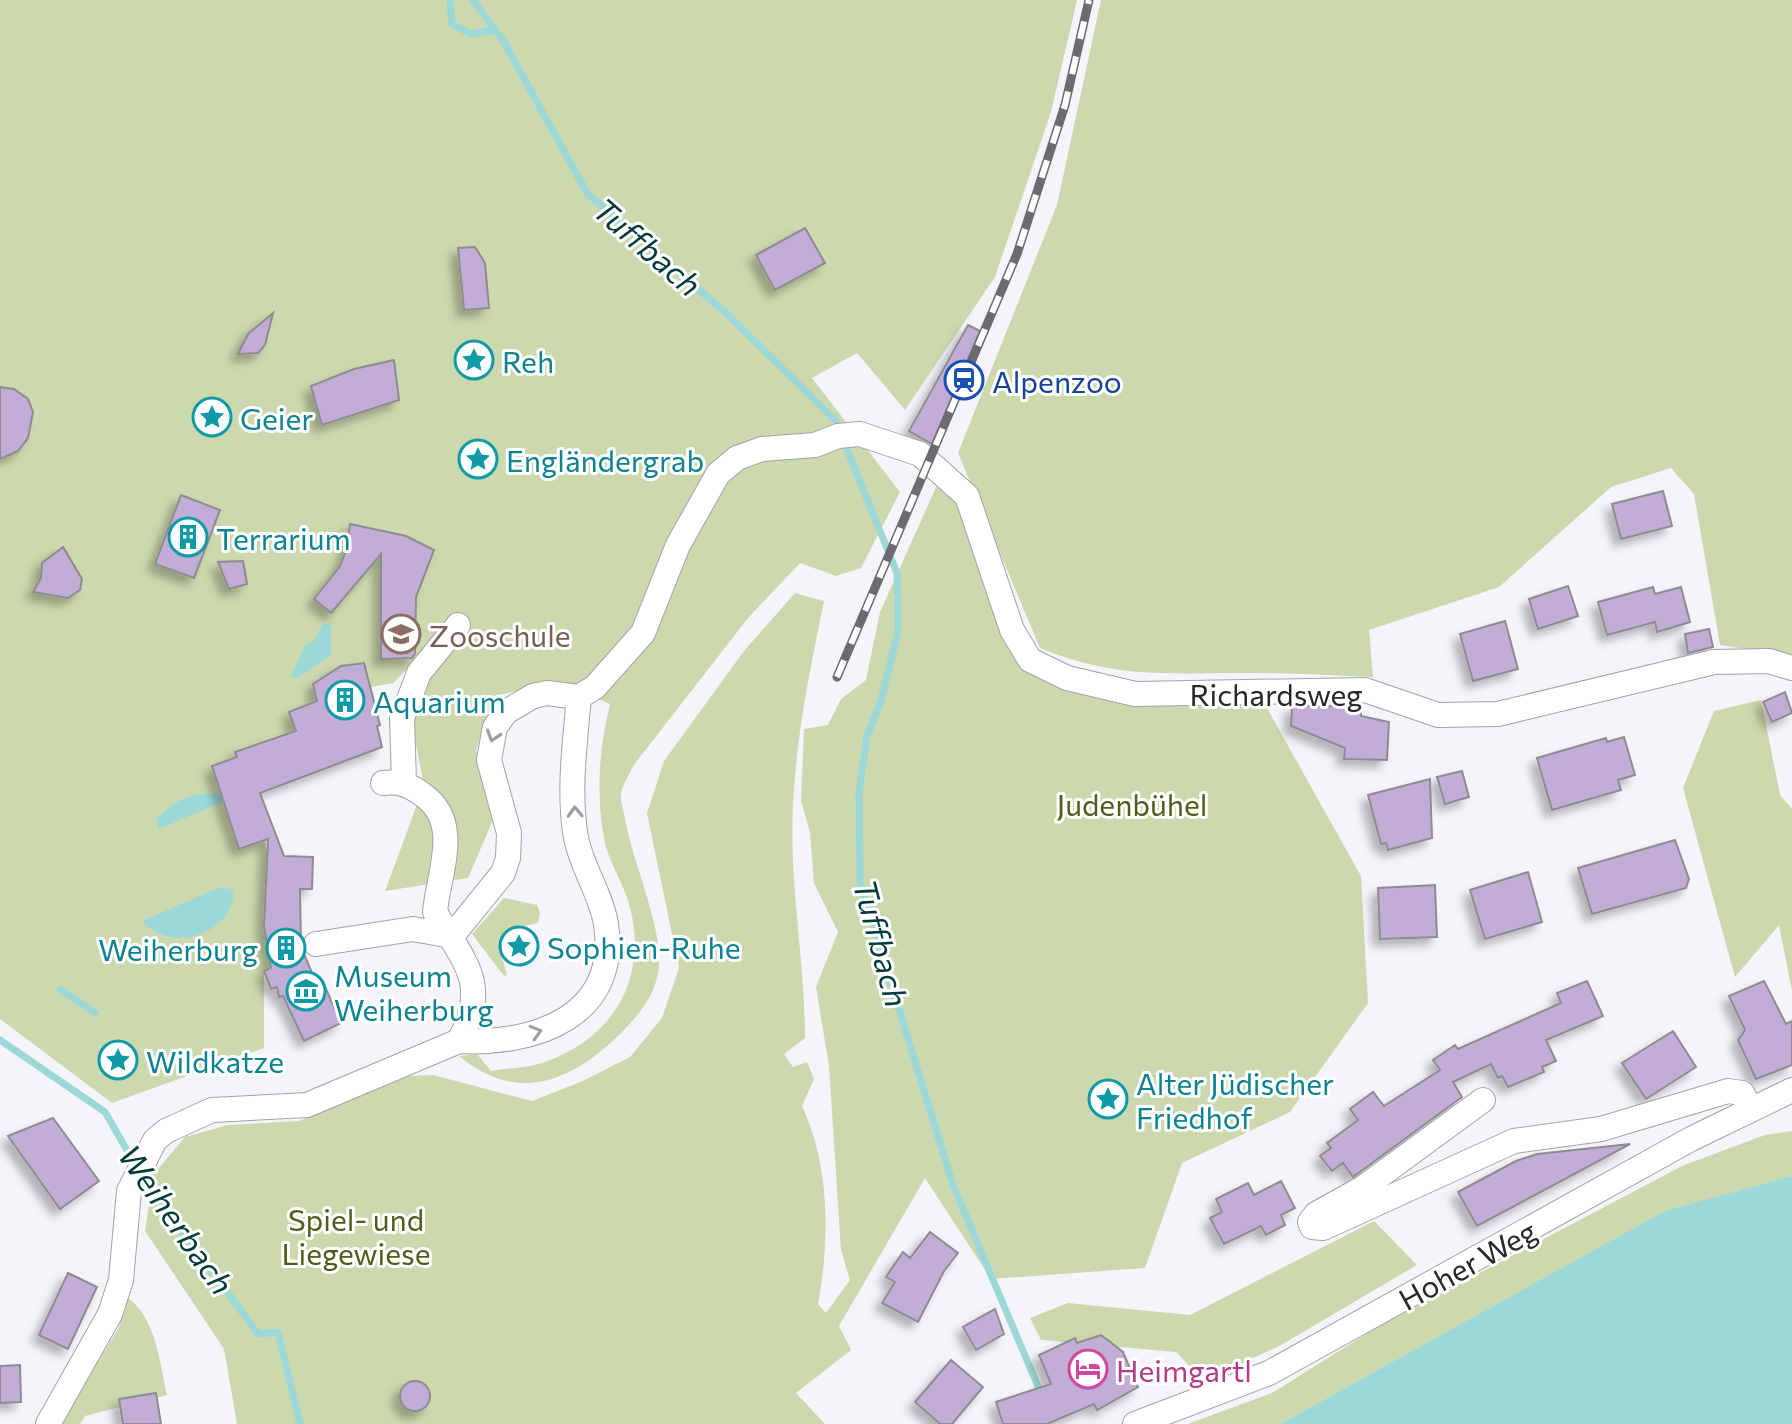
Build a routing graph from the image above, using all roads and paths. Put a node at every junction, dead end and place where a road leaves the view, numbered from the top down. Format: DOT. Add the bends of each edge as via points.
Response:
graph roads {
  1 [pos="458,625"];
  2 [pos="1792,668"];
  3 [pos="579,697"];
  4 [pos="452,936"];
  5 [pos="316,944"];
  6 [pos="459,1041"];
  7 [pos="1792,1090"];
  8 [pos="1483,1100"];
  9 [pos="1750,1107"];
  10 [pos="48,1424"];
  11 [pos="1135,1424"];
  1 -- 4 [label="street" via="419,673 402,718 394,783 433,802 440,812 447,854 435,912"];
  2 -- 3 [label="street, Richardsweg" via="1769,661 1714,662 1498,714 1438,715 1365,690 1135,694 1067,678 1030,660 1012,630 967,496 920,454 860,434 815,445 762,449 737,458 718,474 678,545 643,633 595,687"];
  3 -- 4 [label="street, one-way" via="533,696 506,712 495,727 489,760 509,833 508,858 503,873"];
  6 -- 3 [label="street, one-way" via="522,1037 555,1026 581,1009 605,965 603,911 576,835"];
  4 -- 5 [label="street" via="413,929"];
  4 -- 6 [label="street" via="471,971 475,992 473,1012"];
  6 -- 10 [label="street" via="307,1105 212,1110 155,1140 131,1183 121,1280 110,1314"];
  7 -- 9 [label="street, Hoher Weg"];
  8 -- 9 [label="street" via="1363,1188 1316,1214 1312,1227 1323,1228 1514,1141 1601,1129 1728,1091 1742,1093"];
  9 -- 11 [label="street, Hoher Weg" via="1269,1373"];
}
